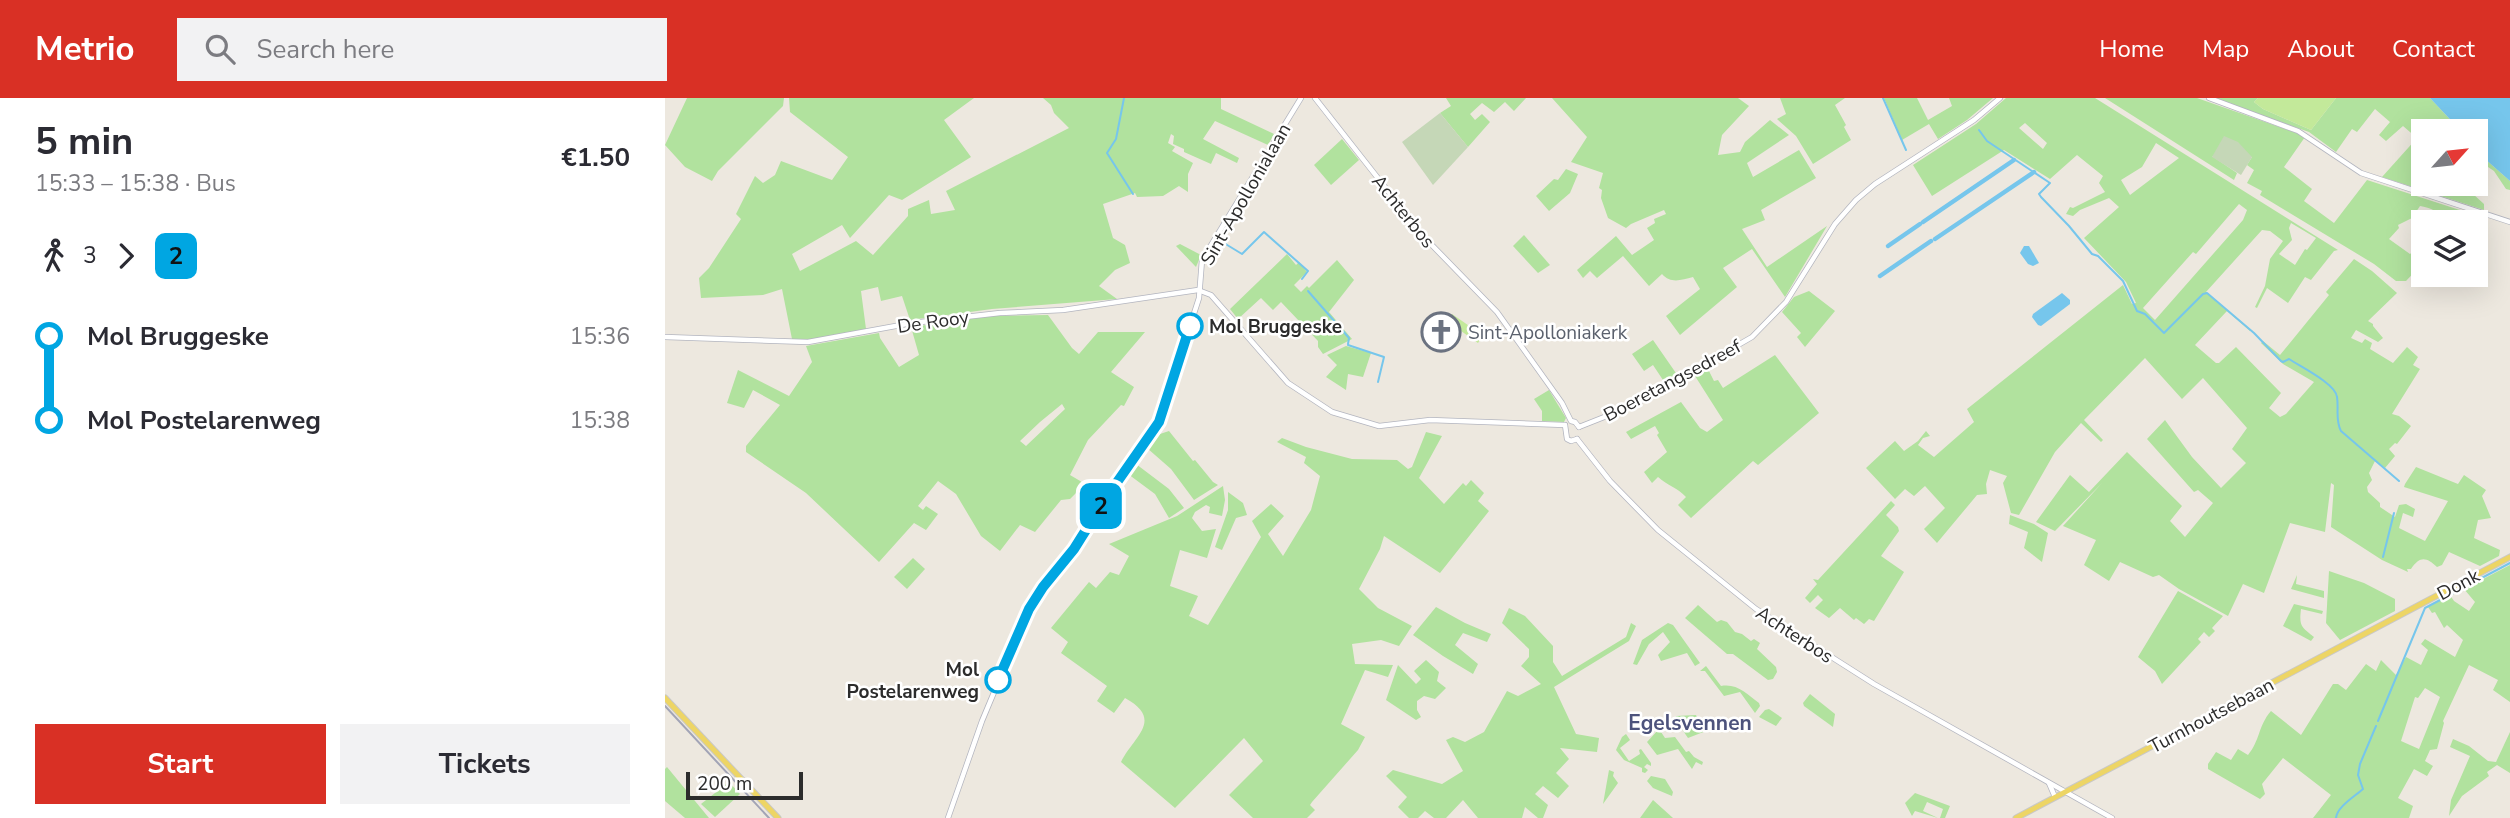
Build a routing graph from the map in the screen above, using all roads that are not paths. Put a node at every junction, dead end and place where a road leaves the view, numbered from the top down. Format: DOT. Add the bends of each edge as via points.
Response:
graph roads {
  1 [pos="1301,98"];
  2 [pos="1315,98"];
  3 [pos="2000,98"];
  4 [pos="2209,98"];
  5 [pos="2510,222"];
  6 [pos="1200,290"];
  7 [pos="665,337"];
  8 [pos="1568,423"];
  9 [pos="1579,427"];
  10 [pos="1577,439"];
  11 [pos="2510,557"];
  12 [pos="2406,612"];
  13 [pos="665,698"];
  14 [pos="2049,782"];
  15 [pos="2075,786"];
  16 [pos="2065,792"];
  17 [pos="2055,797"];
  18 [pos="2082,801"];
  19 [pos="778,818"];
  20 [pos="948,818"];
  21 [pos="2016,818"];
  22 [pos="2112,818"];
  1 -- 6 [label="street, Sint-Apollonialaan" via="1202,260"];
  2 -- 8 [label="street, Achterbos" via="1425,238 1497,312 1562,403"];
  3 -- 9 [label="street, Boeretangsedreef" via="1856,200 1828,234 1786,302 1752,337 1632,406"];
  4 -- 5 [label="street" via="2298,131 2361,173"];
  6 -- 7 [label="street, De Rooy" via="1063,310 928,320 822,341"];
  6 -- 8 [label="street" via="1211,295 1288,383 1323,408 1374,426 1448,421"];
  6 -- 20 [label="street, Sint-Apollonialaan" via="1159,422 1029,609"];
  8 -- 9 [label="street, Achterbos"];
  8 -- 10 [label="street, Achterbos" via="1567,439"];
  9 -- 10 [label="street"];
  10 -- 14 [label="street, Achterbos" via="1658,530 1756,610 1874,684"];
  11 -- 12 [label="main road, Donk"];
  12 -- 15 [label="main road, Turnhoutsebaan"];
  13 -- 19 [label="main road"];
  14 -- 16 [label="street, Achterbos"];
  14 -- 17 [label="street"];
  15 -- 16 [label="main road, Turnhoutsebaan"];
  15 -- 18 [label="street"];
  16 -- 17 [label="main road, Turnhoutsebaan"];
  16 -- 18 [label="street, Achterbos"];
  17 -- 21 [label="main road, Turnhoutsebaan"];
  18 -- 22 [label="street, Achterbos"];
}
